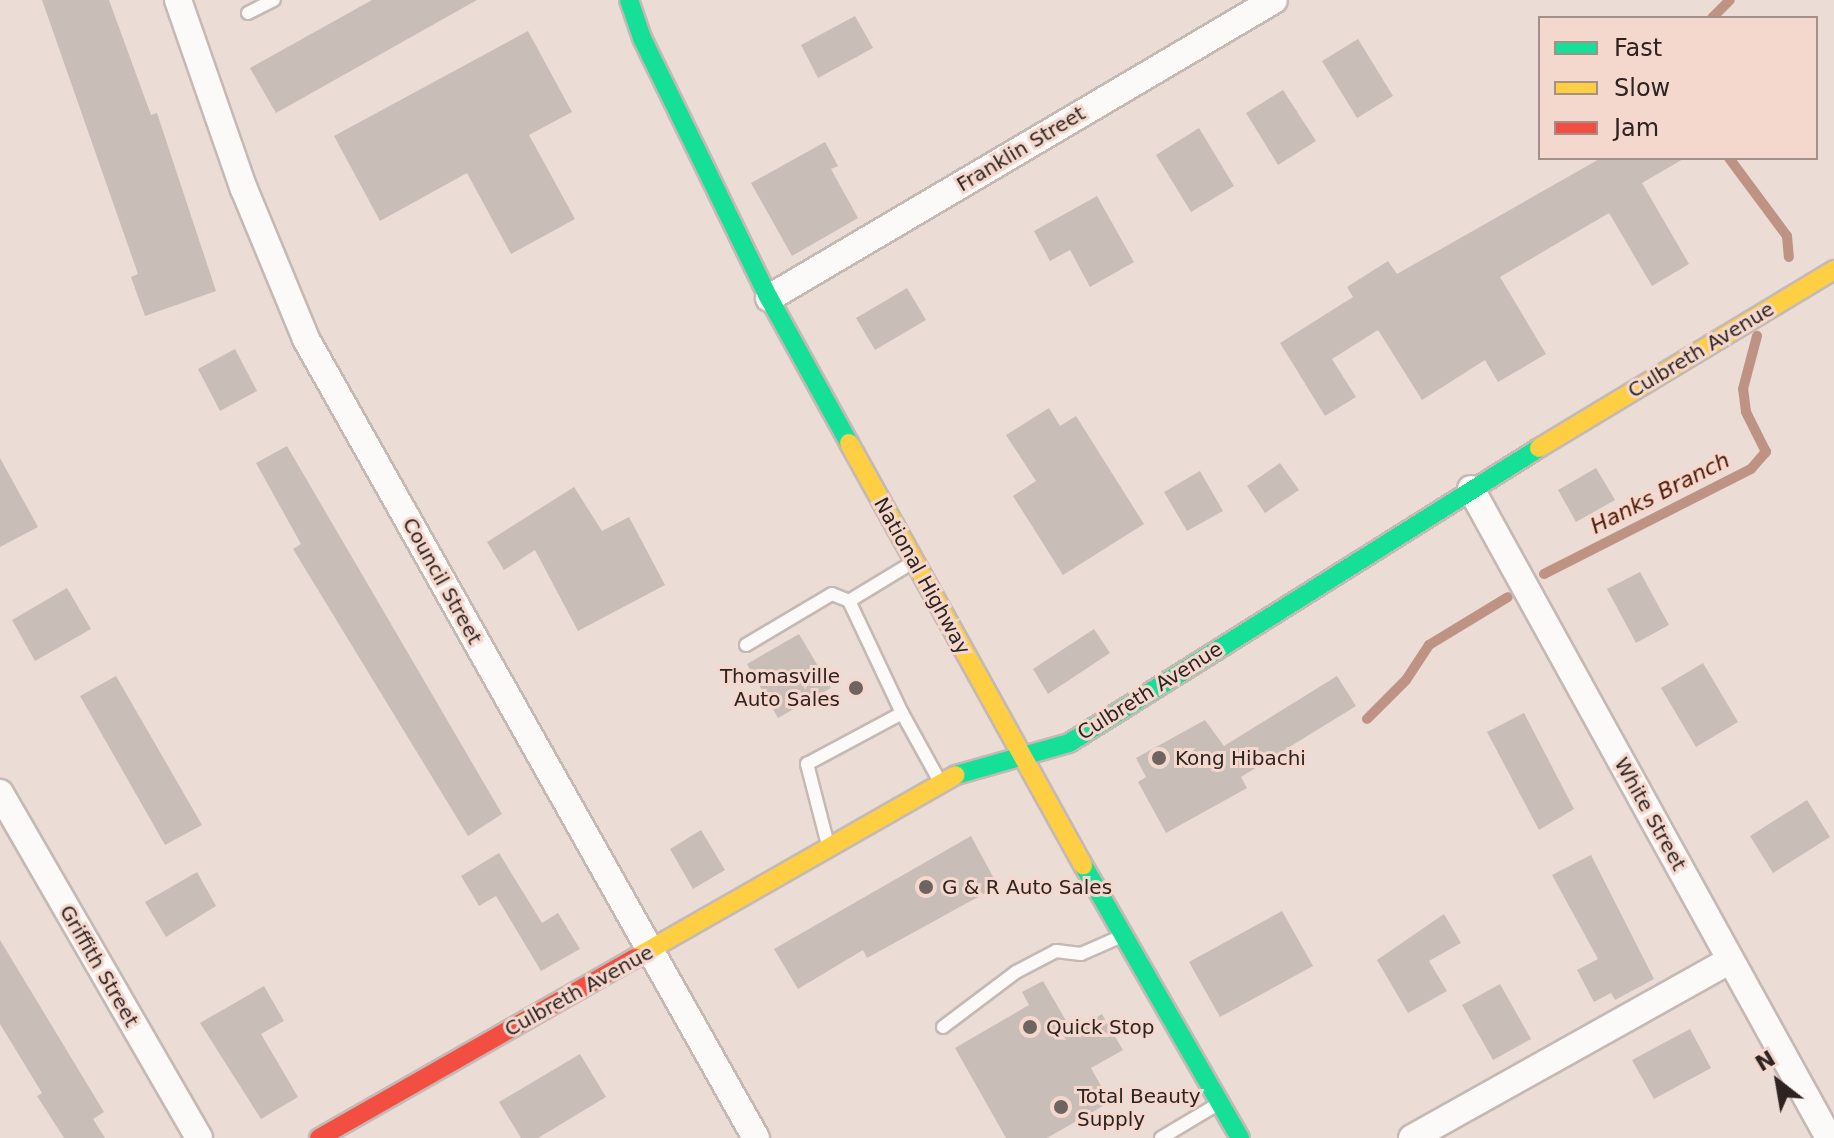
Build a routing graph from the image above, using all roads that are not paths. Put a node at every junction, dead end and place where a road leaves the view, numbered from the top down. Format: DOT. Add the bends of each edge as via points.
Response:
graph roads {
  1 [pos="178,0"];
  2 [pos="274,0"];
  3 [pos="629,0"];
  4 [pos="1274,0"];
  5 [pos="248,13"];
  6 [pos="1834,270"];
  7 [pos="769,298"];
  8 [pos="1471,489"];
  9 [pos="914,561"];
  10 [pos="849,601"];
  11 [pos="746,645"];
  12 [pos="902,713"];
  13 [pos="1021,757"];
  14 [pos="941,784"];
  15 [pos="0,793"];
  16 [pos="829,849"];
  17 [pos="1124,935"];
  18 [pos="651,951"];
  19 [pos="1730,960"];
  20 [pos="943,1027"];
  21 [pos="1221,1102"];
  22 [pos="199,1138"];
  23 [pos="319,1138"];
  24 [pos="756,1138"];
  25 [pos="1161,1138"];
  26 [pos="1240,1138"];
  27 [pos="1412,1138"];
  28 [pos="1829,1138"];
  1 -- 18 [label="street, Council Street" via="244,189 306,339"];
  2 -- 5 [label="lane"];
  3 -- 7 [label="street, National Highway" via="642,38"];
  4 -- 7 [label="street, Franklin Street"];
  6 -- 8 [label="street, Culbreth Avenue"];
  7 -- 9 [label="street, National Highway"];
  8 -- 13 [label="street, Culbreth Avenue" via="1069,743"];
  8 -- 19 [label="street, White Street"];
  9 -- 10 [label="lane"];
  9 -- 13 [label="street, National Highway"];
  10 -- 11 [label="lane" via="832,594"];
  10 -- 12 [label="lane"];
  12 -- 14 [label="lane"];
  12 -- 16 [label="lane" via="807,764"];
  13 -- 14 [label="street, Culbreth Avenue"];
  13 -- 17 [label="street, National Highway"];
  14 -- 16 [label="street, Culbreth Avenue"];
  15 -- 22 [label="street, Griffith Street"];
  16 -- 18 [label="street, Culbreth Avenue"];
  17 -- 20 [label="lane" via="1081,954 1056,951 1016,972"];
  17 -- 21 [label="street, National Highway"];
  18 -- 23 [label="street, Culbreth Avenue"];
  18 -- 24 [label="street, Council Street"];
  19 -- 27 [label="street"];
  19 -- 28 [label="street, White Street"];
  21 -- 25 [label="lane"];
  21 -- 26 [label="street, National Highway"];
}
